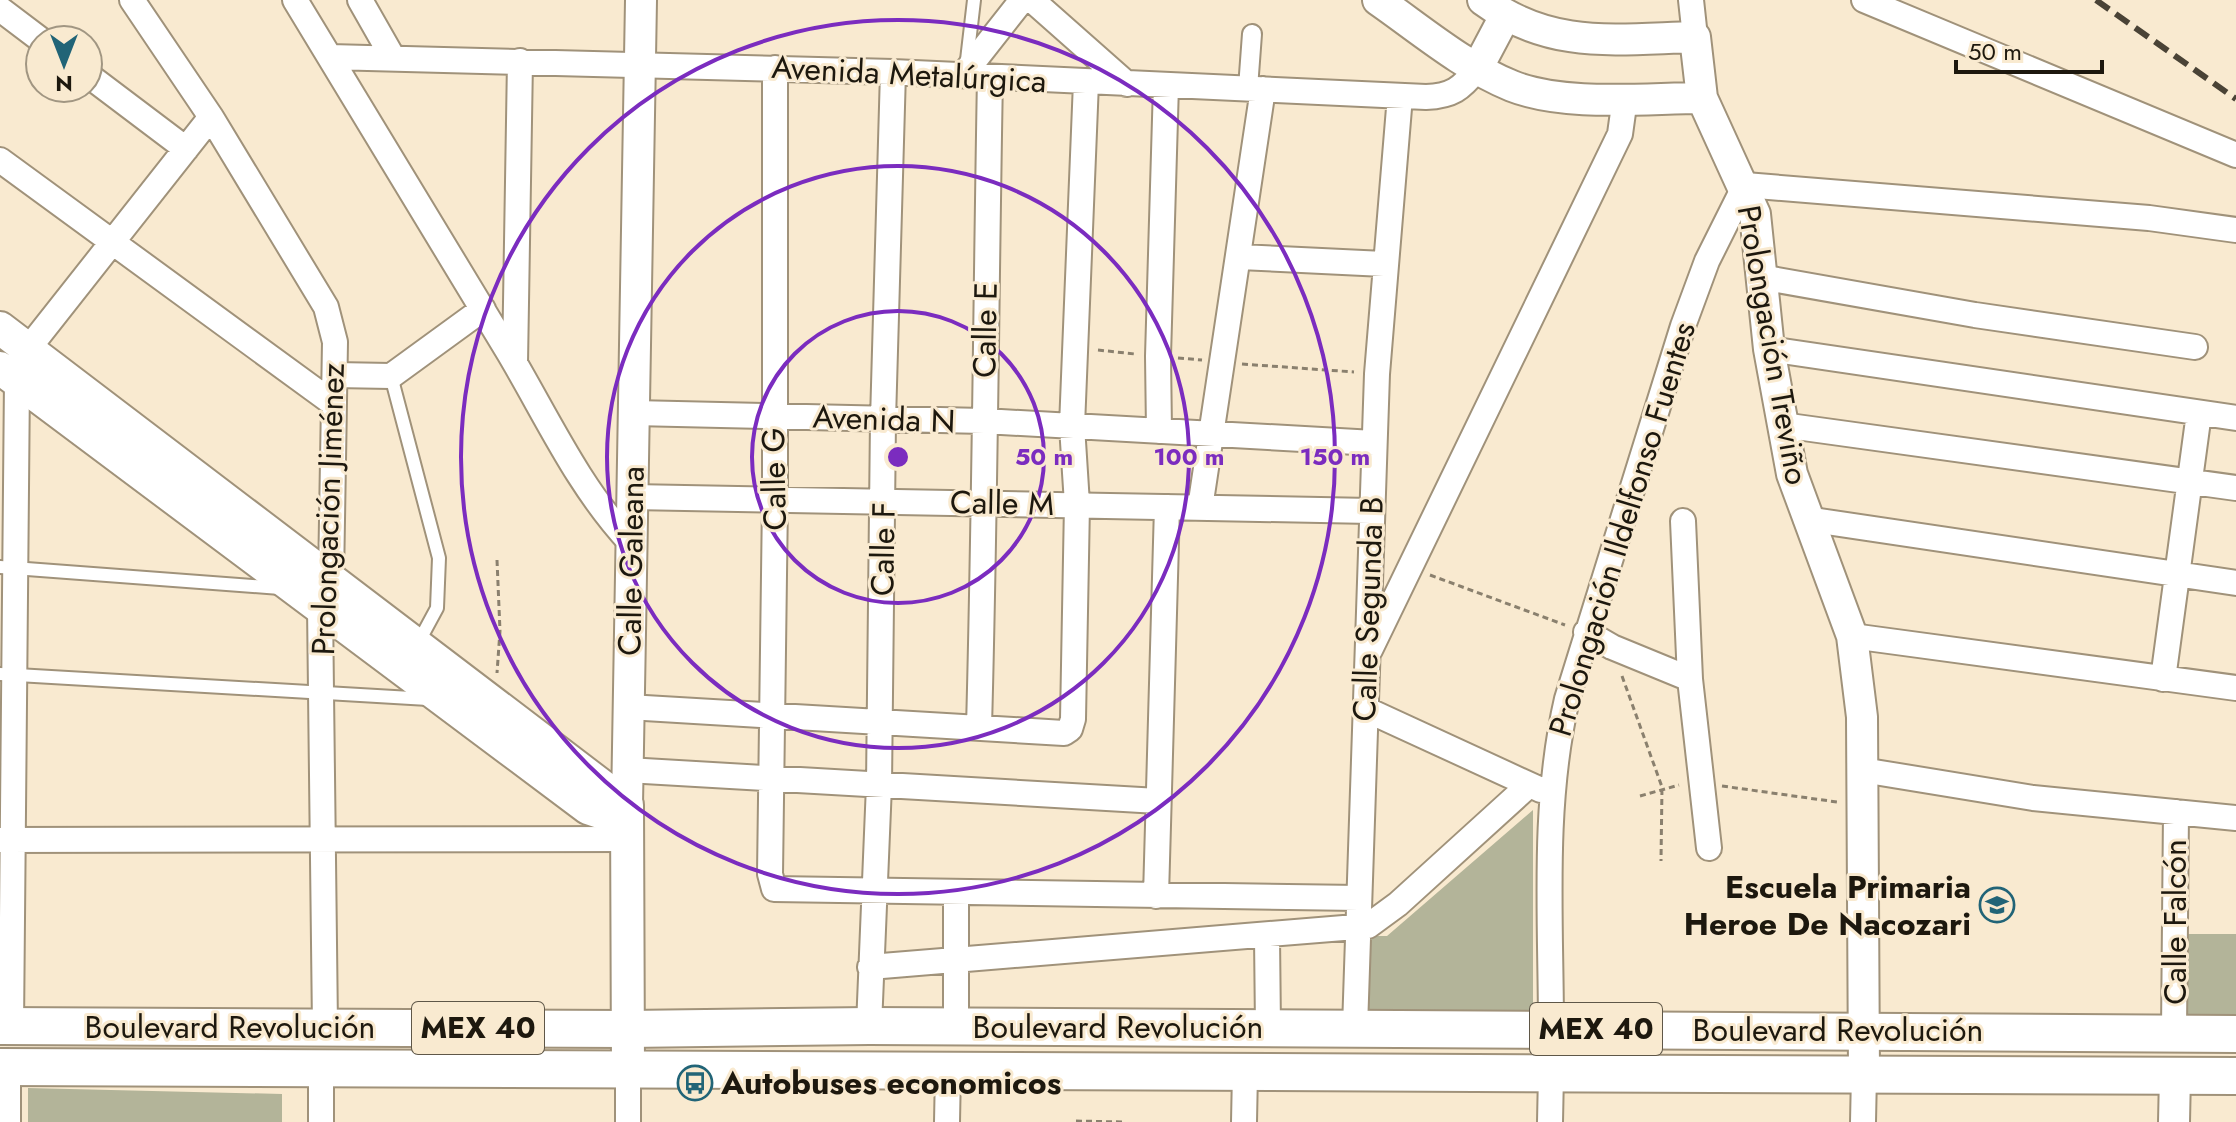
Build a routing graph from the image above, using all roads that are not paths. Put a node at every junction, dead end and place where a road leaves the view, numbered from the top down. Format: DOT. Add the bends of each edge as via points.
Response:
graph roads {
  1 [pos="132,0"];
  2 [pos="295,0"];
  3 [pos="360,0"];
  4 [pos="641,0"];
  5 [pos="974,0"];
  6 [pos="1022,0"];
  7 [pos="1032,0"];
  8 [pos="1378,0"];
  9 [pos="1691,0"];
  10 [pos="1864,0"];
  11 [pos="1494,8"];
  12 [pos="0,9"];
  13 [pos="24,27"];
  14 [pos="1252,34"];
  15 [pos="1695,37"];
  16 [pos="330,57"];
  17 [pos="393,58"];
  18 [pos="520,61"];
  19 [pos="640,65"];
  20 [pos="775,68"];
  21 [pos="1477,69"];
  22 [pos="893,72"];
  23 [pos="963,75"];
  24 [pos="990,77"];
  25 [pos="1086,82"];
  26 [pos="1127,84"];
  27 [pos="1166,85"];
  28 [pos="104,87"];
  29 [pos="1255,89"];
  30 [pos="1400,96"];
  31 [pos="1625,98"];
  32 [pos="1702,98"];
  33 [pos="211,117"];
  34 [pos="186,149"];
  35 [pos="2236,155"];
  36 [pos="0,160"];
  37 [pos="1745,185"];
  38 [pos="2236,230"];
  39 [pos="112,242"];
  40 [pos="1240,257"];
  41 [pos="1384,264"];
  42 [pos="1760,277"];
  43 [pos="483,309"];
  44 [pos="0,328"];
  45 [pos="2195,347"];
  46 [pos="28,349"];
  47 [pos="1769,349"];
  48 [pos="515,363"];
  49 [pos="335,375"];
  50 [pos="391,376"];
  51 [pos="8,386"];
  52 [pos="334,404"];
  53 [pos="634,413"];
  54 [pos="2199,413"];
  55 [pos="773,415"];
  56 [pos="2236,418"];
  57 [pos="883,420"];
  58 [pos="984,421"];
  59 [pos="1782,425"];
  60 [pos="1072,426"];
  61 [pos="1159,431"];
  62 [pos="1213,434"];
  63 [pos="1374,443"];
  64 [pos="8,466"];
  65 [pos="2190,482"];
  66 [pos="2236,488"];
  67 [pos="632,497"];
  68 [pos="775,500"];
  69 [pos="883,502"];
  70 [pos="986,502"];
  71 [pos="1077,504"];
  72 [pos="1167,507"];
  73 [pos="1200,508"];
  74 [pos="1371,511"];
  75 [pos="1806,519"];
  76 [pos="1683,521"];
  77 [pos="630,542"];
  78 [pos="7,568"];
  79 [pos="2177,575"];
  80 [pos="2236,583"];
  81 [pos="316,592"];
  82 [pos="1586,632"];
  83 [pos="1852,636"];
  84 [pos="417,645"];
  85 [pos="1366,660"];
  86 [pos="7,674"];
  87 [pos="1690,679"];
  88 [pos="2163,679"];
  89 [pos="2236,688"];
  90 [pos="322,691"];
  91 [pos="445,700"];
  92 [pos="628,707"];
  93 [pos="1365,709"];
  94 [pos="771,716"];
  95 [pos="880,723"];
  96 [pos="979,727"];
  97 [pos="627,770"];
  98 [pos="1862,770"];
  99 [pos="771,779"];
  100 [pos="879,785"];
  101 [pos="1540,790"];
  102 [pos="1158,801"];
  103 [pos="2176,812"];
  104 [pos="2236,818"];
  105 [pos="627,822"];
  106 [pos="7,840"];
  107 [pos="323,840"];
  108 [pos="1709,848"];
  109 [pos="872,893"];
  110 [pos="956,894"];
  111 [pos="1156,896"];
  112 [pos="1359,898"];
  113 [pos="1358,927"];
  114 [pos="1267,937"];
  115 [pos="956,959"];
  116 [pos="870,967"];
  117 [pos="6,1026"];
  118 [pos="869,1026"];
  119 [pos="956,1026"];
  120 [pos="325,1027"];
  121 [pos="1268,1027"];
  122 [pos="1355,1028"];
  123 [pos="628,1029"];
  124 [pos="1551,1029"];
  125 [pos="1864,1030"];
  126 [pos="2174,1031"];
  127 [pos="2236,1034"];
  128 [pos="4,1067"];
  129 [pos="321,1068"];
  130 [pos="628,1069"];
  131 [pos="948,1071"];
  132 [pos="1245,1072"];
  133 [pos="1551,1073"];
  134 [pos="1864,1074"];
  135 [pos="2175,1075"];
  136 [pos="2236,1076"];
  137 [pos="8,1122"];
  138 [pos="321,1122"];
  139 [pos="628,1122"];
  140 [pos="947,1122"];
  141 [pos="1244,1122"];
  142 [pos="1550,1122"];
  143 [pos="1863,1122"];
  144 [pos="2174,1122"];
  1 -- 33 [label="street, Prolongación Jiménez"];
  2 -- 16 [label="street"];
  3 -- 17 [label="street"];
  4 -- 19 [label="street, Calle Galeana"];
  5 -- 23 [label="lane"];
  6 -- 23 [label="street"];
  7 -- 26 [label="street"];
  8 -- 21 [label="street"];
  9 -- 15 [label="street, Prolongación Treviño"];
  10 -- 35 [label="street"];
  11 -- 15 [label="street" via="1543,33 1571,39"];
  11 -- 21 [label="street"];
  12 -- 13 [label="street"];
  14 -- 29 [label="street"];
  15 -- 32 [label="street, Prolongación Treviño"];
  16 -- 17 [label="street, Avenida Metalúrgica"];
  16 -- 43 [label="street"];
  17 -- 18 [label="street, Avenida Metalúrgica"];
  18 -- 19 [label="street, Avenida Metalúrgica"];
  18 -- 48 [label="street"];
  19 -- 20 [label="street, Avenida Metalúrgica"];
  19 -- 53 [label="street, Calle Galeana"];
  20 -- 22 [label="street, Avenida Metalúrgica"];
  20 -- 55 [label="street, Calle G"];
  21 -- 30 [label="street, Avenida Metalúrgica" via="1463,88 1447,96"];
  21 -- 31 [label="street" via="1543,94"];
  22 -- 23 [label="street, Avenida Metalúrgica"];
  22 -- 57 [label="street, Calle F"];
  23 -- 24 [label="street, Avenida Metalúrgica"];
  24 -- 25 [label="street, Avenida Metalúrgica"];
  24 -- 58 [label="street, Calle E"];
  25 -- 26 [label="street, Avenida Metalúrgica"];
  25 -- 60 [label="street"];
  26 -- 27 [label="street, Avenida Metalúrgica"];
  27 -- 29 [label="street, Avenida Metalúrgica"];
  27 -- 61 [label="street"];
  28 -- 34 [label="street"];
  29 -- 30 [label="street, Avenida Metalúrgica"];
  29 -- 40 [label="street"];
  30 -- 41 [label="street, Calle Segunda B"];
  31 -- 32 [label="street"];
  31 -- 85 [label="street" via="1620,134"];
  32 -- 37 [label="street, Prolongación Treviño"];
  33 -- 34 [label="street"];
  33 -- 49 [label="street, Prolongación Jiménez" via="326,307 335,342"];
  34 -- 39 [label="street"];
  36 -- 39 [label="street"];
  37 -- 38 [label="street" via="2149,218"];
  37 -- 42 [label="street, Prolongación Treviño" via="1755,214"];
  37 -- 82 [label="street, Prolongación Ildelfonso Fuentes" via="1707,261 1683,326"];
  39 -- 46 [label="street"];
  39 -- 52 [label="street"];
  40 -- 41 [label="street"];
  40 -- 62 [label="street"];
  41 -- 63 [label="street, Calle Segunda B"];
  42 -- 45 [label="street"];
  42 -- 47 [label="street, Prolongación Treviño"];
  43 -- 48 [label="street"];
  43 -- 50 [label="street"];
  44 -- 46 [label="main road"];
  46 -- 51 [label="street"];
  46 -- 81 [label="main road"];
  47 -- 54 [label="street"];
  47 -- 59 [label="street, Prolongación Treviño"];
  48 -- 77 [label="street" via="569,459"];
  49 -- 50 [label="street"];
  49 -- 52 [label="street, Prolongación Jiménez"];
  50 -- 84 [label="lane" via="439,558 437,608"];
  51 -- 64 [label="street"];
  51 -- 81 [label="main road"];
  52 -- 81 [label="street, Prolongación Jiménez"];
  53 -- 55 [label="street, Avenida N"];
  53 -- 67 [label="street, Calle Galeana"];
  54 -- 56 [label="street"];
  54 -- 65 [label="street"];
  55 -- 57 [label="street, Avenida N"];
  55 -- 68 [label="street, Calle G"];
  57 -- 58 [label="street, Avenida N"];
  57 -- 69 [label="street, Calle F"];
  58 -- 60 [label="street, Avenida N"];
  58 -- 70 [label="street, Calle E"];
  59 -- 65 [label="street"];
  59 -- 75 [label="street, Prolongación Treviño"];
  60 -- 61 [label="street, Avenida N"];
  60 -- 71 [label="street"];
  61 -- 62 [label="street, Avenida N"];
  62 -- 63 [label="street, Avenida N"];
  62 -- 73 [label="street"];
  63 -- 74 [label="street, Calle Segunda B"];
  64 -- 78 [label="street"];
  65 -- 66 [label="street"];
  65 -- 79 [label="street"];
  67 -- 68 [label="street, Calle M"];
  67 -- 77 [label="street, Calle Galeana"];
  68 -- 69 [label="street, Calle M"];
  68 -- 94 [label="street, Calle G"];
  69 -- 70 [label="street, Calle M"];
  69 -- 95 [label="street, Calle F"];
  70 -- 71 [label="street, Calle M"];
  70 -- 96 [label="street, Calle E"];
  71 -- 72 [label="street, Calle M"];
  71 -- 96 [label="street" via="1070,729 1064,733"];
  72 -- 73 [label="street, Calle M"];
  72 -- 102 [label="street"];
  73 -- 74 [label="street, Calle M"];
  74 -- 85 [label="street, Calle Segunda B"];
  75 -- 79 [label="street"];
  75 -- 83 [label="street, Prolongación Treviño"];
  76 -- 87 [label="street"];
  77 -- 92 [label="street, Calle Galeana"];
  78 -- 81 [label="lane"];
  78 -- 86 [label="street"];
  79 -- 80 [label="street"];
  79 -- 88 [label="street"];
  81 -- 84 [label="main road"];
  81 -- 90 [label="street, Prolongación Jiménez"];
  81 -- 91 [label="main road"];
  82 -- 87 [label="street"];
  82 -- 101 [label="street, Prolongación Ildelfonso Fuentes"];
  83 -- 88 [label="street"];
  83 -- 98 [label="street, Prolongación Treviño"];
  84 -- 105 [label="main road" via="491,700"];
  85 -- 93 [label="street, Calle Segunda B"];
  86 -- 90 [label="lane"];
  86 -- 106 [label="street"];
  87 -- 108 [label="street"];
  88 -- 89 [label="street"];
  90 -- 91 [label="lane"];
  90 -- 107 [label="street, Prolongación Jiménez"];
  91 -- 105 [label="main road" via="588,808"];
  92 -- 94 [label="street"];
  92 -- 97 [label="street, Calle Galeana"];
  93 -- 101 [label="street"];
  93 -- 112 [label="street, Calle Segunda B"];
  94 -- 95 [label="street"];
  94 -- 99 [label="street, Calle G"];
  95 -- 96 [label="street"];
  95 -- 100 [label="street, Calle F"];
  97 -- 99 [label="street"];
  97 -- 105 [label="street, Calle Galeana"];
  98 -- 103 [label="street" via="2033,798"];
  98 -- 125 [label="street, Prolongación Treviño"];
  99 -- 100 [label="street"];
  99 -- 109 [label="street, Calle G" via="774,889"];
  100 -- 102 [label="street"];
  100 -- 109 [label="street, Calle F"];
  101 -- 113 [label="street" via="1398,904 1368,926"];
  101 -- 124 [label="street, Prolongación Ildelfonso Fuentes"];
  102 -- 111 [label="street"];
  103 -- 104 [label="street"];
  103 -- 126 [label="street, Calle Falcón"];
  105 -- 107 [label="street"];
  105 -- 123 [label="main road, Calle Galeana"];
  106 -- 107 [label="street"];
  106 -- 117 [label="street"];
  107 -- 120 [label="street, Prolongación Jiménez"];
  109 -- 110 [label="street"];
  109 -- 116 [label="street, Calle F"];
  110 -- 111 [label="street"];
  110 -- 115 [label="street"];
  111 -- 112 [label="street"];
  112 -- 113 [label="street, Calle Segunda B"];
  113 -- 114 [label="street"];
  113 -- 122 [label="street, Calle Segunda B"];
  114 -- 115 [label="street"];
  114 -- 121 [label="street"];
  115 -- 116 [label="street"];
  115 -- 119 [label="street"];
  116 -- 118 [label="street, Calle F"];
  117 -- 120 [label="main road, Boulevard Revolución / MEX 40"];
  118 -- 119 [label="main road, Boulevard Revolución / MEX 40"];
  118 -- 123 [label="main road, Boulevard Revolución / MEX 40"];
  119 -- 121 [label="main road, Boulevard Revolución / MEX 40"];
  120 -- 123 [label="main road, Boulevard Revolución / MEX 40"];
  121 -- 122 [label="main road, Boulevard Revolución / MEX 40"];
  122 -- 124 [label="main road, Boulevard Revolución / MEX 40"];
  123 -- 130 [label="main road, Calle Galeana"];
  124 -- 125 [label="main road, Boulevard Revolución / MEX 40"];
  125 -- 126 [label="main road, Boulevard Revolución / MEX 40"];
  125 -- 134 [label="street, Prolongación Treviño"];
  126 -- 127 [label="main road, Boulevard Revolución / MEX 40"];
  128 -- 129 [label="main road, MEX 40"];
  128 -- 137 [label="street"];
  129 -- 130 [label="main road, MEX 40"];
  129 -- 138 [label="street"];
  130 -- 131 [label="main road, MEX 40"];
  130 -- 139 [label="street, Calle Galeana"];
  131 -- 132 [label="main road, MEX 40"];
  131 -- 140 [label="street"];
  132 -- 133 [label="main road, MEX 40"];
  132 -- 141 [label="street"];
  133 -- 134 [label="main road, MEX 40"];
  133 -- 142 [label="street"];
  134 -- 135 [label="main road, MEX 40"];
  134 -- 143 [label="street"];
  135 -- 136 [label="main road, MEX 40"];
  135 -- 144 [label="street"];
}
